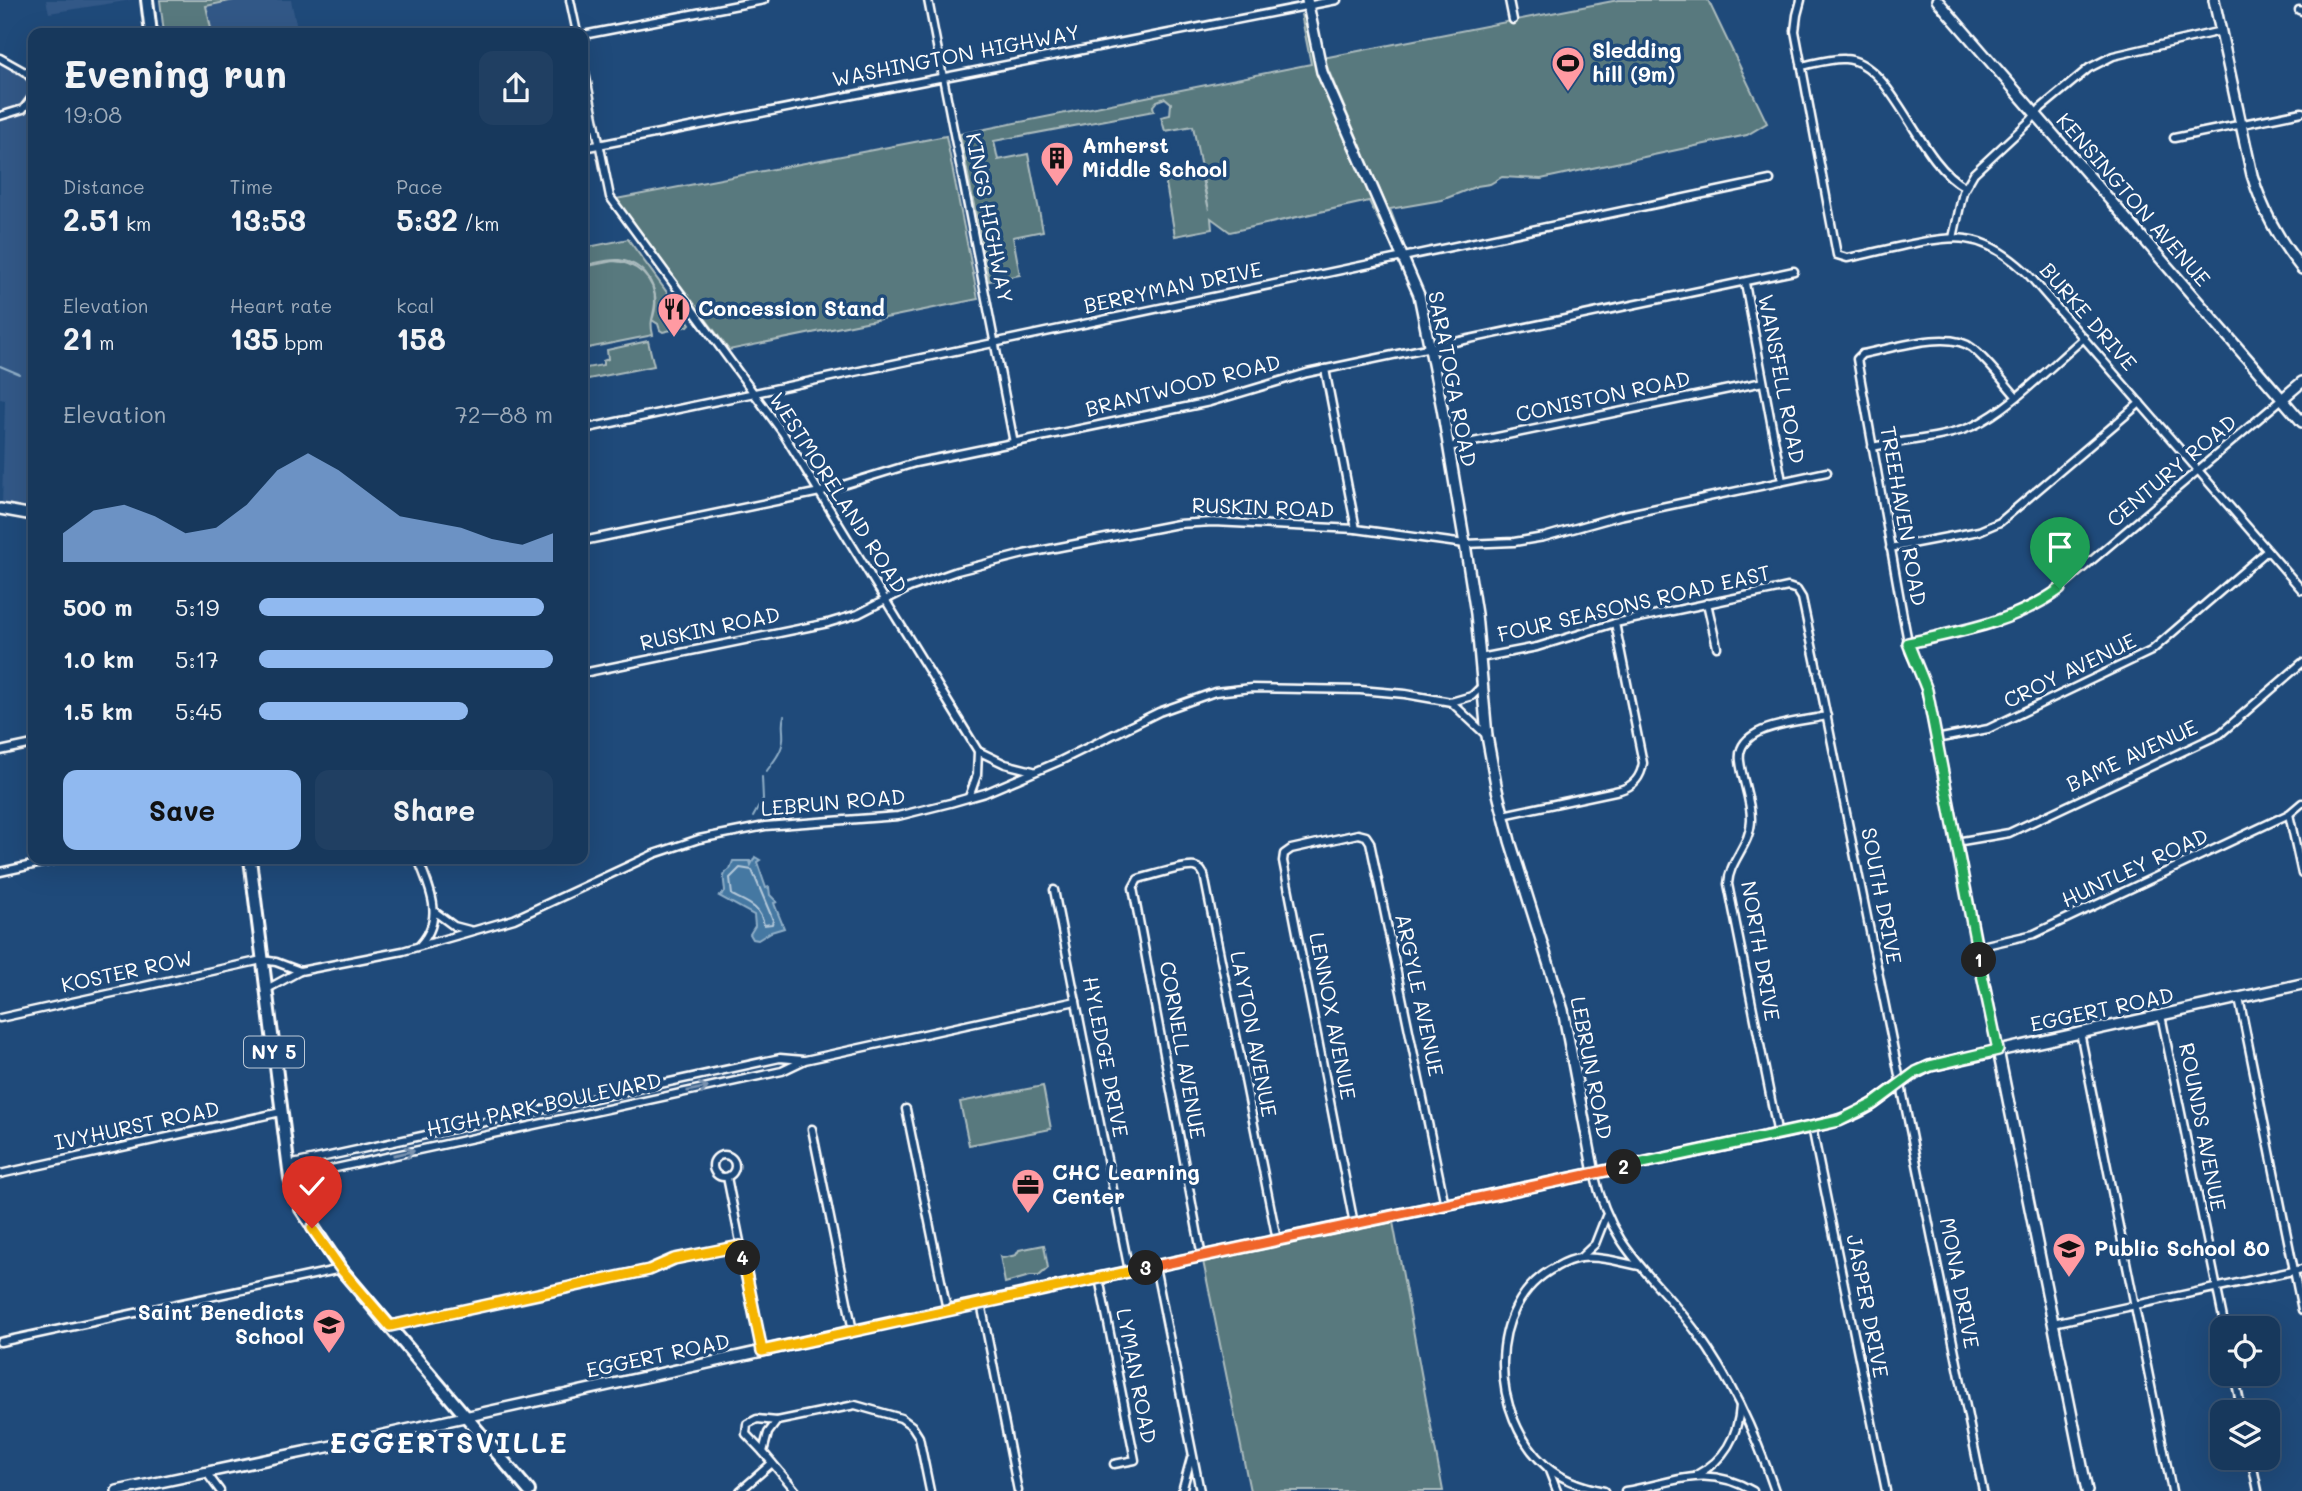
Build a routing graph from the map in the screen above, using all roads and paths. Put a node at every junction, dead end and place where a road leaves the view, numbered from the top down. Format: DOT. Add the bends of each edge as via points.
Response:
graph roads {
  1 [pos="147,0"];
  2 [pos="570,0"];
  3 [pos="764,0"];
  4 [pos="928,0"];
  5 [pos="1336,0"];
  6 [pos="1509,0"];
  7 [pos="1801,0"];
  8 [pos="2214,0"];
  9 [pos="1943,2"];
  10 [pos="1307,3"];
  11 [pos="1513,20"];
  12 [pos="150,28"];
  13 [pos="576,28"];
  14 [pos="2221,31"];
  15 [pos="588,34"];
  16 [pos="0,58"];
  17 [pos="1802,66"];
  18 [pos="28,75"];
  19 [pos="943,77"];
  20 [pos="588,88"];
  21 [pos="28,102"];
  22 [pos="2302,112"];
  23 [pos="2036,114"];
  24 [pos="0,116"];
  25 [pos="2241,123"];
  26 [pos="2174,138"];
  27 [pos="599,144"];
  28 [pos="588,147"];
  29 [pos="1770,180"];
  30 [pos="1965,187"];
  31 [pos="1953,238"];
  32 [pos="1403,257"];
  33 [pos="2302,269"];
  34 [pos="1794,271"];
  35 [pos="1745,283"];
  36 [pos="2084,338"];
  37 [pos="995,343"];
  38 [pos="1431,347"];
  39 [pos="1325,369"];
  40 [pos="1763,382"];
  41 [pos="2302,382"];
  42 [pos="753,394"];
  43 [pos="2016,396"];
  44 [pos="2282,399"];
  45 [pos="2140,403"];
  46 [pos="2302,422"];
  47 [pos="588,428"];
  48 [pos="1014,443"];
  49 [pos="1449,447"];
  50 [pos="1872,447"];
  51 [pos="2198,471"];
  52 [pos="1827,472"];
  53 [pos="1782,481"];
  54 [pos="820,492"];
  55 [pos="0,509"];
  56 [pos="28,514"];
  57 [pos="1356,529"];
  58 [pos="588,540"];
  59 [pos="1465,544"];
  60 [pos="1890,548"];
  61 [pos="2267,551"];
  62 [pos="2302,590"];
  63 [pos="886,600"];
  64 [pos="1707,603"];
  65 [pos="1615,623"];
  66 [pos="1908,643"];
  67 [pos="1717,647"];
  68 [pos="1480,658"];
  69 [pos="2302,663"];
  70 [pos="588,672"];
  71 [pos="1483,685"];
  72 [pos="1451,702"];
  73 [pos="1827,716"];
  74 [pos="1487,736"];
  75 [pos="1936,738"];
  76 [pos="28,745"];
  77 [pos="0,751"];
  78 [pos="978,751"];
  79 [pos="1035,771"];
  80 [pos="969,797"];
  81 [pos="2302,803"];
  82 [pos="2289,814"];
  83 [pos="1503,815"];
  84 [pos="1322,841"];
  85 [pos="1956,842"];
  86 [pos="37,864"];
  87 [pos="251,864"];
  88 [pos="420,864"];
  89 [pos="0,872"];
  90 [pos="1166,873"];
  91 [pos="2302,874"];
  92 [pos="1054,890"];
  93 [pos="435,912"];
  94 [pos="476,931"];
  95 [pos="418,947"];
  96 [pos="1977,947"];
  97 [pos="262,960"];
  98 [pos="300,971"];
  99 [pos="2302,984"];
  100 [pos="267,989"];
  101 [pos="2239,998"];
  102 [pos="1076,1001"];
  103 [pos="2161,1014"];
  104 [pos="0,1018"];
  105 [pos="2080,1032"];
  106 [pos="1998,1050"];
  107 [pos="805,1060"];
  108 [pos="1901,1082"];
  109 [pos="558,1106"];
  110 [pos="906,1109"];
  111 [pos="281,1112"];
  112 [pos="561,1119"];
  113 [pos="1812,1127"];
  114 [pos="812,1129"];
  115 [pos="1777,1135"];
  116 [pos="368,1147"];
  117 [pos="371,1160"];
  118 [pos="288,1165"];
  119 [pos="1594,1173"];
  120 [pos="0,1174"];
  121 [pos="727,1177"];
  122 [pos="290,1178"];
  123 [pos="1445,1205"];
  124 [pos="1606,1216"];
  125 [pos="1354,1224"];
  126 [pos="1277,1240"];
  127 [pos="740,1246"];
  128 [pos="1202,1257"];
  129 [pos="1580,1258"];
  130 [pos="1155,1266"];
  131 [pos="1639,1266"];
  132 [pos="341,1269"];
  133 [pos="2298,1270"];
  134 [pos="1129,1271"];
  135 [pos="1099,1278"];
  136 [pos="2217,1288"];
  137 [pos="981,1303"];
  138 [pos="2135,1305"];
  139 [pos="947,1310"];
  140 [pos="2302,1310"];
  141 [pos="2223,1316"];
  142 [pos="2053,1323"];
  143 [pos="390,1326"];
  144 [pos="853,1331"];
  145 [pos="0,1342"];
  146 [pos="762,1351"];
  147 [pos="1740,1402"];
  148 [pos="466,1416"];
  149 [pos="777,1421"];
  150 [pos="763,1452"];
  151 [pos="1192,1453"];
  152 [pos="772,1463"];
  153 [pos="1114,1464"];
  154 [pos="1547,1466"];
  155 [pos="2254,1470"];
  156 [pos="206,1472"];
  157 [pos="1696,1475"];
  158 [pos="117,1491"];
  159 [pos="220,1491"];
  160 [pos="529,1491"];
  161 [pos="740,1491"];
  162 [pos="796,1491"];
  163 [pos="930,1491"];
  164 [pos="1018,1491"];
  165 [pos="1182,1491"];
  166 [pos="1200,1491"];
  167 [pos="1557,1491"];
  168 [pos="1604,1491"];
  169 [pos="1625,1491"];
  170 [pos="1753,1491"];
  171 [pos="1775,1491"];
  172 [pos="1886,1491"];
  173 [pos="1983,1491"];
  174 [pos="2087,1491"];
  175 [pos="2172,1491"];
  176 [pos="2258,1491"];
  1 -- 12 [label="main road"];
  2 -- 13 [label="street"];
  3 -- 15 [label="street"];
  4 -- 19 [label="street, KINGS HIGHWAY"];
  5 -- 10 [label="street, WASHINGTON HIGHWAY"];
  6 -- 11 [label="street"];
  7 -- 17 [label="street" via="1796,31"];
  8 -- 14 [label="street"];
  9 -- 23 [label="street, KENSINGTON AVENUE"];
  10 -- 19 [label="street, WASHINGTON HIGHWAY"];
  10 -- 32 [label="street, SARATOGA ROAD" via="1322,72"];
  14 -- 23 [label="street" via="2108,57"];
  14 -- 25 [label="street"];
  16 -- 18 [label="street"];
  17 -- 30 [label="street" via="1846,59 1868,67 1889,90 1934,161"];
  17 -- 31 [label="street, BURKE DRIVE" via="1836,251 1843,259"];
  19 -- 27 [label="street, WASHINGTON HIGHWAY"];
  19 -- 37 [label="street, KINGS HIGHWAY"];
  20 -- 27 [label="street, WESTMORELAND ROAD"];
  21 -- 24 [label="street" via="23,109"];
  22 -- 25 [label="street"];
  23 -- 30 [label="street"];
  23 -- 44 [label="street, KENSINGTON AVENUE"];
  25 -- 26 [label="street"];
  25 -- 33 [label="street" via="2266,214"];
  27 -- 28 [label="street, WASHINGTON HIGHWAY"];
  27 -- 42 [label="street, WESTMORELAND ROAD" via="610,197"];
  29 -- 32 [label="street, BERRYMAN DRIVE"];
  30 -- 31 [label="street"];
  31 -- 36 [label="street, BURKE DRIVE" via="1988,246 2019,265"];
  32 -- 37 [label="street, BERRYMAN DRIVE"];
  32 -- 38 [label="street, SARATOGA ROAD" via="1419,295"];
  34 -- 35 [label="street, BRANTWOOD ROAD"];
  35 -- 38 [label="street, BRANTWOOD ROAD"];
  35 -- 40 [label="street, WANSFELL ROAD"];
  36 -- 43 [label="street"];
  36 -- 45 [label="street, BURKE DRIVE"];
  37 -- 42 [label="street, BERRYMAN DRIVE"];
  37 -- 48 [label="street, KINGS HIGHWAY"];
  38 -- 39 [label="street, BRANTWOOD ROAD"];
  38 -- 49 [label="street, SARATOGA ROAD"];
  39 -- 48 [label="street, BRANTWOOD ROAD" via="1210,402"];
  39 -- 57 [label="street"];
  40 -- 49 [label="street, CONISTON ROAD"];
  40 -- 53 [label="street, WANSFELL ROAD"];
  41 -- 44 [label="street, CENTURY ROAD"];
  42 -- 47 [label="street, BERRYMAN DRIVE"];
  42 -- 54 [label="street, WESTMORELAND ROAD"];
  43 -- 50 [label="street" via="1987,419 1965,429"];
  43 -- 50 [label="street, TREEHAVEN ROAD" via="1973,348 1957,340 1862,354 1857,364"];
  44 -- 46 [label="street, KENSINGTON AVENUE"];
  44 -- 51 [label="street, CENTURY ROAD"];
  45 -- 51 [label="street, BURKE DRIVE"];
  45 -- 60 [label="street" via="2000,522 1979,531"];
  48 -- 54 [label="street, BRANTWOOD ROAD" via="915,463"];
  49 -- 59 [label="street, SARATOGA ROAD"];
  50 -- 60 [label="street, TREEHAVEN ROAD"];
  51 -- 61 [label="street, BURKE DRIVE"];
  51 -- 66 [label="street, CENTURY ROAD" via="2051,595 1984,626"];
  52 -- 53 [label="street, RUSKIN ROAD"];
  53 -- 59 [label="street, RUSKIN ROAD" via="1544,537"];
  54 -- 58 [label="street, BRANTWOOD ROAD"];
  54 -- 63 [label="street, WESTMORELAND ROAD"];
  55 -- 56 [label="street"];
  57 -- 59 [label="street, RUSKIN ROAD"];
  57 -- 63 [label="street, RUSKIN ROAD" via="1178,524 957,570"];
  59 -- 68 [label="street, SARATOGA ROAD"];
  60 -- 66 [label="street, TREEHAVEN ROAD"];
  61 -- 62 [label="street, BURKE DRIVE"];
  61 -- 75 [label="street, CROY AVENUE" via="2151,651 1988,729"];
  63 -- 70 [label="street, RUSKIN ROAD" via="828,623"];
  63 -- 78 [label="street, WESTMORELAND ROAD"];
  64 -- 65 [label="street, FOUR SEASONS ROAD EAST"];
  64 -- 67 [label="street"];
  64 -- 73 [label="street, FOUR SEASONS ROAD EAST" via="1784,587 1797,590"];
  65 -- 68 [label="street, FOUR SEASONS ROAD EAST" via="1537,647"];
  65 -- 83 [label="street" via="1643,763 1640,776 1620,790"];
  66 -- 75 [label="street, TREEHAVEN ROAD" via="1927,690"];
  68 -- 71 [label="street, LEBRUN ROAD"];
  69 -- 85 [label="street, BAME AVENUE" via="2220,734 2009,833"];
  71 -- 72 [label="street" via="1466,699"];
  71 -- 74 [label="street, LEBRUN ROAD"];
  72 -- 74 [label="street"];
  72 -- 79 [label="street, LEBRUN ROAD" via="1360,690 1221,691 1159,712"];
  73 -- 108 [label="street, SOUTH DRIVE"];
  73 -- 115 [label="street, NORTH DRIVE" via="1755,732 1740,751 1751,819 1747,841 1730,869 1728,884"];
  74 -- 83 [label="street, LEBRUN ROAD"];
  75 -- 85 [label="street, TREEHAVEN ROAD"];
  76 -- 77 [label="street"];
  78 -- 79 [label="street"];
  78 -- 80 [label="street" via="977,775"];
  79 -- 80 [label="street, LEBRUN ROAD"];
  80 -- 94 [label="street, LEBRUN ROAD" via="898,816 765,826 699,839"];
  81 -- 82 [label="street, HUNTLEY ROAD"];
  82 -- 91 [label="street"];
  82 -- 96 [label="street, HUNTLEY ROAD" via="2034,934"];
  83 -- 119 [label="street, LEBRUN ROAD" via="1563,1010"];
  84 -- 123 [label="street, ARGYLE AVENUE" via="1358,834 1370,842"];
  84 -- 125 [label="street, LENNOX AVENUE" via="1291,849 1283,861"];
  85 -- 96 [label="street, TREEHAVEN ROAD"];
  86 -- 89 [label="street"];
  87 -- 97 [label="main road, NY 5"];
  88 -- 93 [label="street"];
  90 -- 126 [label="street, LAYTON AVENUE" via="1193,867 1204,875"];
  90 -- 128 [label="street, CORNELL AVENUE" via="1138,879 1133,888"];
  92 -- 102 [label="street, HYLEDGE DRIVE"];
  93 -- 94 [label="street" via="454,926"];
  93 -- 95 [label="street" via="430,931"];
  94 -- 95 [label="street, LEBRUN ROAD"];
  95 -- 98 [label="street, LEBRUN ROAD"];
  96 -- 106 [label="street, TREEHAVEN ROAD"];
  97 -- 98 [label="street, LEBRUN ROAD"];
  97 -- 100 [label="main road, NY 5"];
  97 -- 104 [label="street, KOSTER ROW"];
  98 -- 100 [label="street, LEBRUN ROAD"];
  99 -- 101 [label="street, EGGERT ROAD"];
  100 -- 111 [label="main road, NY 5"];
  101 -- 103 [label="street, EGGERT ROAD"];
  101 -- 133 [label="street"];
  102 -- 107 [label="street, HIGH PARK BOULEVARD"];
  102 -- 134 [label="street, HYLEDGE DRIVE"];
  103 -- 105 [label="street, EGGERT ROAD"];
  103 -- 136 [label="street, ROUNDS AVENUE"];
  105 -- 106 [label="street, EGGERT ROAD"];
  105 -- 138 [label="street"];
  106 -- 108 [label="street, EGGERT ROAD" via="1930,1066"];
  106 -- 142 [label="street"];
  107 -- 109 [label="street, HIGH PARK BOULEVARD" via="780,1058"];
  112 -- 107 [label="street, HIGH PARK BOULEVARD, one-way" via="782,1072"];
  108 -- 113 [label="street, EGGERT ROAD" via="1857,1113"];
  108 -- 173 [label="street, MONA DRIVE"];
  109 -- 112 [label="street"];
  109 -- 116 [label="street, HIGH PARK BOULEVARD"];
  110 -- 139 [label="street"];
  111 -- 118 [label="main road, NY 5"];
  111 -- 120 [label="street, IVYHURST ROAD"];
  117 -- 112 [label="street, HIGH PARK BOULEVARD, one-way"];
  113 -- 115 [label="street, EGGERT ROAD"];
  113 -- 172 [label="street, JASPER DRIVE"];
  114 -- 144 [label="street"];
  115 -- 119 [label="street, EGGERT ROAD"];
  116 -- 117 [label="street"];
  116 -- 118 [label="street, HIGH PARK BOULEVARD"];
  117 -- 122 [label="street, HIGH PARK BOULEVARD"];
  118 -- 122 [label="main road, NY 5"];
  119 -- 123 [label="street, EGGERT ROAD"];
  119 -- 124 [label="street, LEBRUN ROAD"];
  121 -- 127 [label="street"];
  122 -- 132 [label="main road, NY 5" via="301,1209"];
  123 -- 125 [label="street, EGGERT ROAD"];
  124 -- 129 [label="street" via="1595,1244"];
  124 -- 131 [label="street, LEBRUN ROAD"];
  125 -- 126 [label="street, EGGERT ROAD"];
  126 -- 128 [label="street, EGGERT ROAD"];
  127 -- 143 [label="street"];
  127 -- 146 [label="street"];
  128 -- 130 [label="street, EGGERT ROAD"];
  129 -- 131 [label="street"];
  129 -- 154 [label="street" via="1542,1274 1527,1288 1516,1307 1504,1353 1504,1383 1515,1422"];
  130 -- 134 [label="street, EGGERT ROAD"];
  130 -- 151 [label="street"];
  131 -- 147 [label="street, LEBRUN ROAD" via="1697,1332"];
  132 -- 143 [label="main road, NY 5"];
  132 -- 145 [label="street"];
  133 -- 136 [label="street"];
  133 -- 140 [label="street"];
  134 -- 135 [label="street, EGGERT ROAD"];
  135 -- 137 [label="street, EGGERT ROAD"];
  135 -- 153 [label="street, LYMAN ROAD" via="1135,1460"];
  136 -- 138 [label="street"];
  136 -- 141 [label="street, ROUNDS AVENUE"];
  137 -- 139 [label="street, EGGERT ROAD"];
  137 -- 164 [label="street"];
  138 -- 142 [label="street"];
  138 -- 175 [label="street"];
  139 -- 144 [label="street, EGGERT ROAD"];
  142 -- 174 [label="street"];
  143 -- 148 [label="main road, NY 5"];
  144 -- 146 [label="street, EGGERT ROAD"];
  146 -- 148 [label="street, EGGERT ROAD"];
  147 -- 157 [label="street" via="1731,1442 1718,1460"];
  147 -- 171 [label="street, LEBRUN ROAD"];
  148 -- 156 [label="street, EGGERT ROAD"];
  148 -- 160 [label="main road, NY 5"];
  149 -- 150 [label="street"];
  149 -- 150 [label="street" via="757,1419 747,1424 747,1434"];
  149 -- 163 [label="street" via="856,1405 901,1418 919,1437"];
  150 -- 152 [label="street"];
  151 -- 165 [label="street"];
  151 -- 166 [label="street"];
  152 -- 161 [label="street"];
  152 -- 162 [label="street"];
  154 -- 167 [label="street"];
  154 -- 168 [label="street" via="1581,1486"];
  155 -- 176 [label="street"];
  156 -- 158 [label="street, EGGERT ROAD"];
  156 -- 159 [label="street"];
  157 -- 169 [label="street"];
  157 -- 170 [label="street" via="1727,1479"];
}
